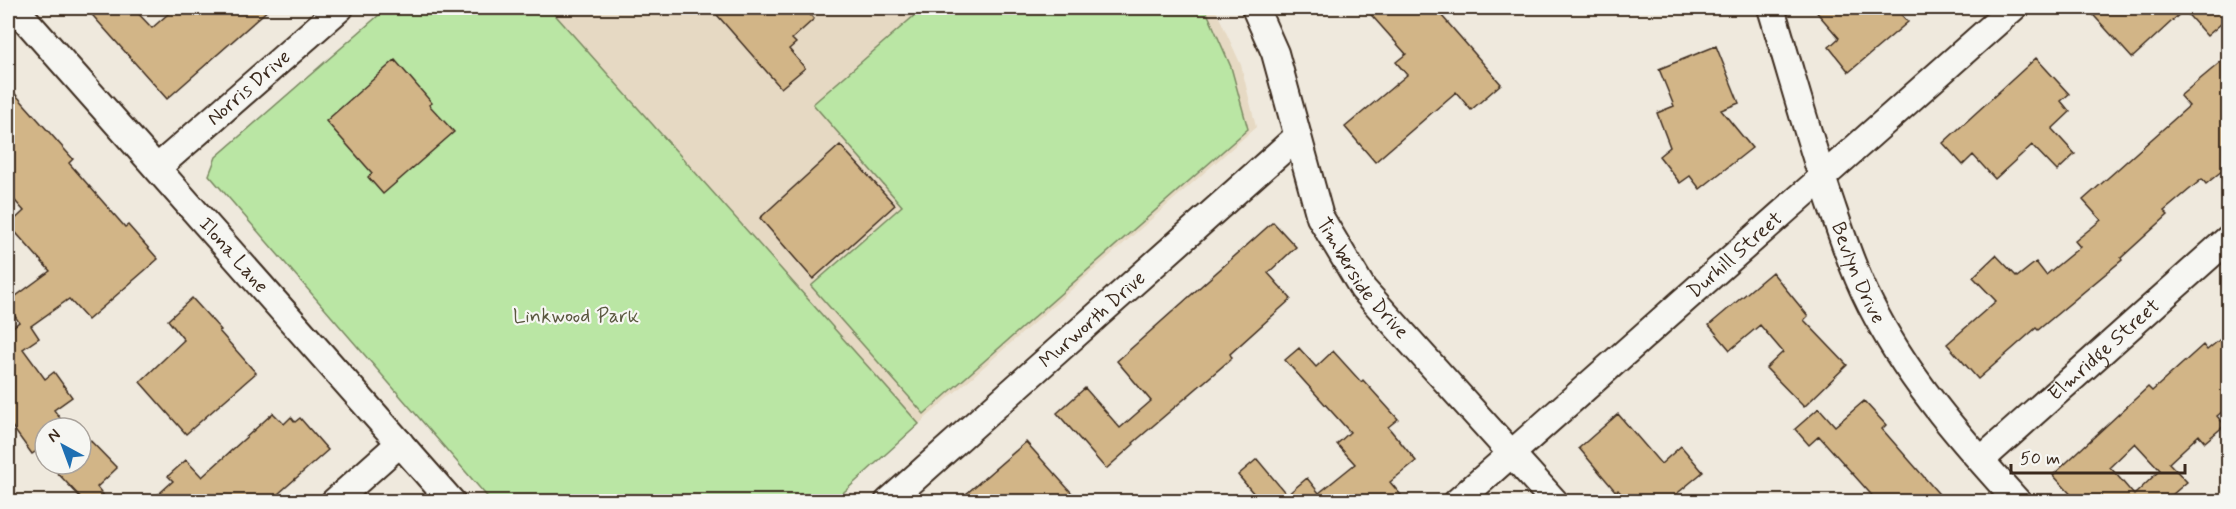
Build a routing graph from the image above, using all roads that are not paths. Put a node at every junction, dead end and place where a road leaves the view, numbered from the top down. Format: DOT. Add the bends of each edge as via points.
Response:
graph roads {
  1 [pos="15,8"];
  2 [pos="340,8"];
  3 [pos="1255,8"];
  4 [pos="1771,8"];
  5 [pos="2013,8"];
  6 [pos="1297,137"];
  7 [pos="157,168"];
  8 [pos="1822,177"];
  9 [pos="2229,239"];
  10 [pos="400,443"];
  11 [pos="1512,453"];
  12 [pos="1981,460"];
  13 [pos="334,501"];
  14 [pos="452,501"];
  15 [pos="888,501"];
  16 [pos="1457,501"];
  17 [pos="1555,501"];
  18 [pos="2018,501"];
  1 -- 7 [label="street, Ilona Lane"];
  2 -- 7 [label="street, Norris Drive"];
  3 -- 6 [label="street, Timberside Drive" via="1275,53"];
  4 -- 8 [label="street, Bevlyn Drive"];
  5 -- 8 [label="street, Durhill Street"];
  6 -- 11 [label="street, Timberside Drive" via="1320,217 1363,288"];
  6 -- 15 [label="street, Murworth Drive"];
  7 -- 10 [label="street, Ilona Lane"];
  8 -- 11 [label="street, Durhill Street"];
  8 -- 12 [label="street, Bevlyn Drive" via="1848,254 1876,317 1910,372"];
  9 -- 12 [label="street, Elmridge Street"];
  10 -- 13 [label="street"];
  10 -- 14 [label="street, Ilona Lane"];
  11 -- 16 [label="street, Durhill Street"];
  11 -- 17 [label="street, Timberside Drive"];
  12 -- 18 [label="street, Bevlyn Drive"];
}
